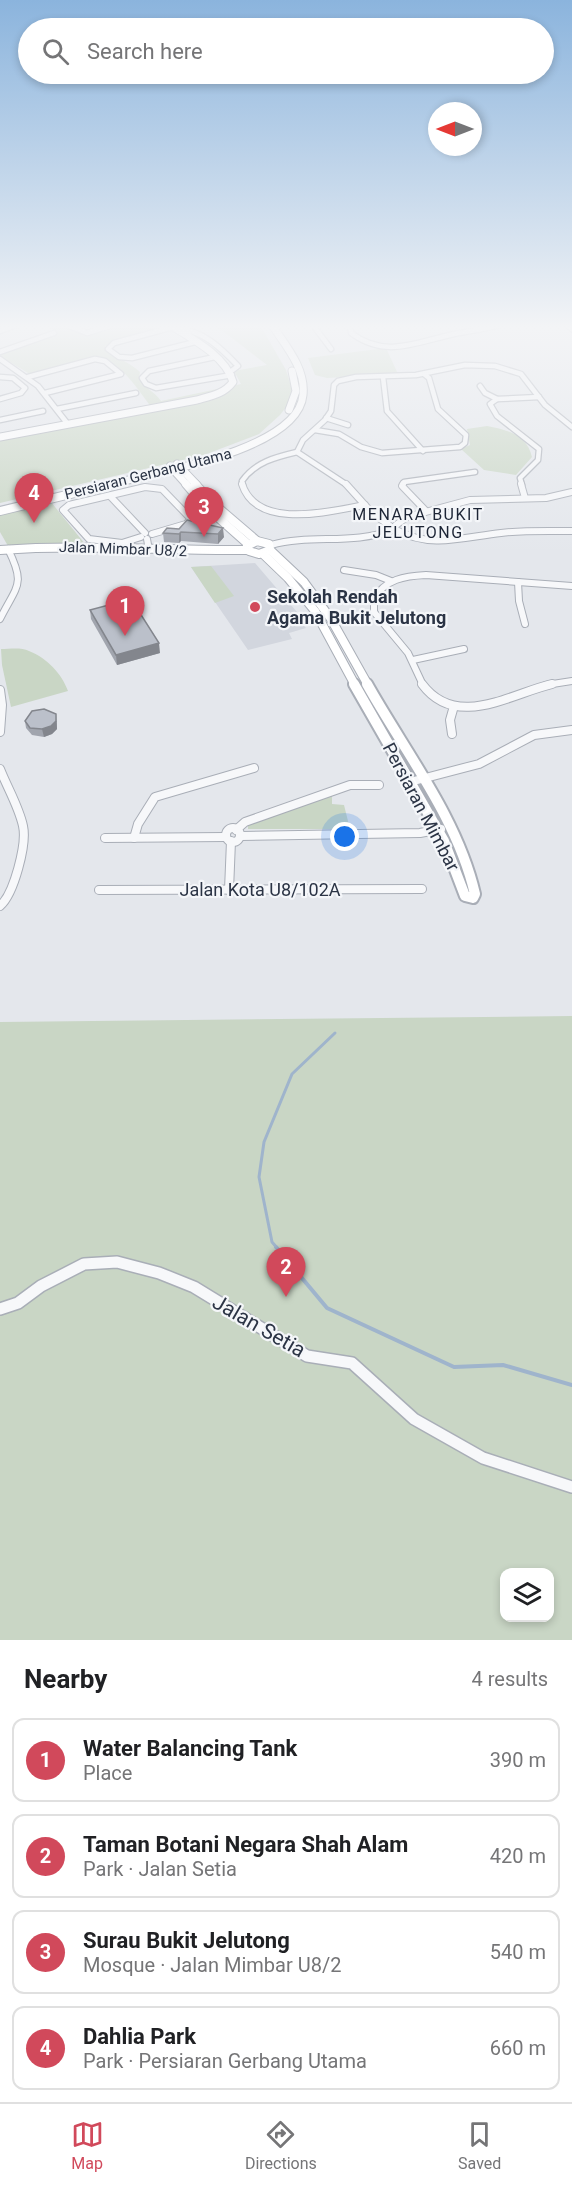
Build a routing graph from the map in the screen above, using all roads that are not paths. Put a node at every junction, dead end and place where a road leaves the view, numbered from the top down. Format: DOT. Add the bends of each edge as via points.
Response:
graph roads {
  1 [pos="51,402"];
  2 [pos="94,402"];
  3 [pos="180,402"];
  4 [pos="294,402"];
  5 [pos="301,402"];
  6 [pos="333,402"];
  7 [pos="386,402"];
  8 [pos="436,402"];
  9 [pos="493,402"];
  10 [pos="543,402"];
  11 [pos="57,409"];
  12 [pos="43,411"];
  13 [pos="326,418"];
  14 [pos="0,420"];
  15 [pos="67,423"];
  16 [pos="348,425"];
  17 [pos="572,427"];
  18 [pos="315,430"];
  19 [pos="0,437"];
  20 [pos="423,451"];
  21 [pos="297,452"];
  22 [pos="175,467"];
  23 [pos="475,472"];
  24 [pos="572,492"];
  25 [pos="110,495"];
  26 [pos="525,498"];
  27 [pos="365,505"];
  28 [pos="0,507"];
  29 [pos="426,511"];
  30 [pos="0,512"];
  31 [pos="392,527"];
  32 [pos="572,531"];
  33 [pos="146,536"];
  34 [pos="251,545"];
  35 [pos="268,548"];
  36 [pos="4,550"];
  37 [pos="149,550"];
  38 [pos="344,570"];
  39 [pos="391,581"];
  40 [pos="518,582"];
  41 [pos="572,586"];
  42 [pos="0,619"];
  43 [pos="525,624"];
  44 [pos="464,649"];
  45 [pos="413,660"];
  46 [pos="572,681"];
  47 [pos="0,690"];
  48 [pos="454,706"];
  49 [pos="572,730"];
  50 [pos="0,732"];
  51 [pos="452,734"];
  52 [pos="254,768"];
  53 [pos="0,769"];
  54 [pos="422,778"];
  55 [pos="410,782"];
  56 [pos="379,784"];
  57 [pos="452,827"];
  58 [pos="437,830"];
  59 [pos="239,833"];
  60 [pos="105,838"];
  61 [pos="134,838"];
  62 [pos="228,839"];
  63 [pos="422,889"];
  64 [pos="99,890"];
  65 [pos="229,890"];
  66 [pos="0,906"];
  67 [pos="0,1309"];
  68 [pos="572,1487"];
  1 -- 11 [label="street"];
  2 -- 11 [label="street"];
  3 -- 15 [label="street"];
  4 -- 22 [label="street, Persiaran Gerbang Utama" via="273,427 247,442"];
  5 -- 22 [label="street, Persiaran Gerbang Utama" via="283,426 255,444"];
  6 -- 13 [label="street"];
  7 -- 20 [label="street" via="387,411"];
  8 -- 20 [label="street" via="438,409 465,432 466,438 460,447"];
  9 -- 26 [label="street" via="490,404 494,413 523,432 538,449 538,460 520,478"];
  10 -- 17 [label="street"];
  11 -- 15 [label="street"];
  12 -- 14 [label="street"];
  13 -- 16 [label="street"];
  13 -- 18 [label="street"];
  15 -- 19 [label="street"];
  18 -- 20 [label="street" via="339,434 377,452"];
  18 -- 21 [label="street"];
  21 -- 27 [label="street" via="344,482"];
  21 -- 27 [label="street" via="253,468 242,481 245,493 264,508 283,515"];
  22 -- 28 [label="street, Persiaran Gerbang Utama"];
  22 -- 30 [label="street, Persiaran Gerbang Utama"];
  22 -- 34 [label="street" via="204,505"];
  23 -- 29 [label="street" via="404,482 404,491"];
  24 -- 26 [label="street"];
  25 -- 33 [label="street"];
  25 -- 33 [label="street" via="157,487 191,517 186,524"];
  25 -- 33 [label="street" via="69,505 63,511 89,539 122,543"];
  26 -- 29 [label="street" via="470,500"];
  27 -- 31 [label="street"];
  29 -- 31 [label="street" via="406,517"];
  31 -- 32 [label="street" via="418,540 438,542 492,534"];
  31 -- 35 [label="street" via="380,536 299,538"];
  33 -- 37 [label="street"];
  34 -- 35 [label="street"];
  34 -- 35 [label="street" via="252,553"];
  34 -- 37 [label="street, Jalan Mimbar U8/2" via="203,552"];
  35 -- 54 [label="street, Persiaran Mimbar" via="304,582 326,610"];
  35 -- 55 [label="street, Persiaran Mimbar" via="315,611"];
  36 -- 37 [label="street, Jalan Mimbar U8/2" via="56,546"];
  36 -- 42 [label="street" via="18,569 20,579"];
  38 -- 39 [label="street"];
  39 -- 40 [label="street" via="424,576"];
  39 -- 45 [label="street" via="374,598 372,610"];
  40 -- 41 [label="street"];
  40 -- 43 [label="street"];
  44 -- 45 [label="street"];
  45 -- 48 [label="street" via="416,674 429,693"];
  46 -- 48 [label="street" via="549,682 484,706"];
  47 -- 50 [label="street"];
  48 -- 51 [label="street"];
  49 -- 54 [label="street" via="540,733 479,764"];
  52 -- 61 [label="street" via="155,797"];
  53 -- 66 [label="street" via="23,832 12,888 8,900"];
  54 -- 55 [label="street"];
  54 -- 57 [label="street, Persiaran Mimbar"];
  55 -- 58 [label="street, Persiaran Mimbar"];
  56 -- 59 [label="street" via="350,785 244,822"];
  57 -- 58 [label="street"];
  57 -- 58 [label="street, Persiaran Mimbar" via="469,869 475,896 471,899 465,896"];
  58 -- 59 [label="street"];
  59 -- 62 [label="street" via="237,841"];
  60 -- 61 [label="street"];
  61 -- 62 [label="street"];
  62 -- 65 [label="street"];
  63 -- 65 [label="street, Jalan Kota U8/102A"];
  64 -- 65 [label="street, Jalan Kota U8/102A"];
  67 -- 68 [label="street, Jalan Setia" via="18,1303 84,1264 117,1262 159,1273 194,1287 307,1356 352,1363 414,1419 483,1458"];
}
